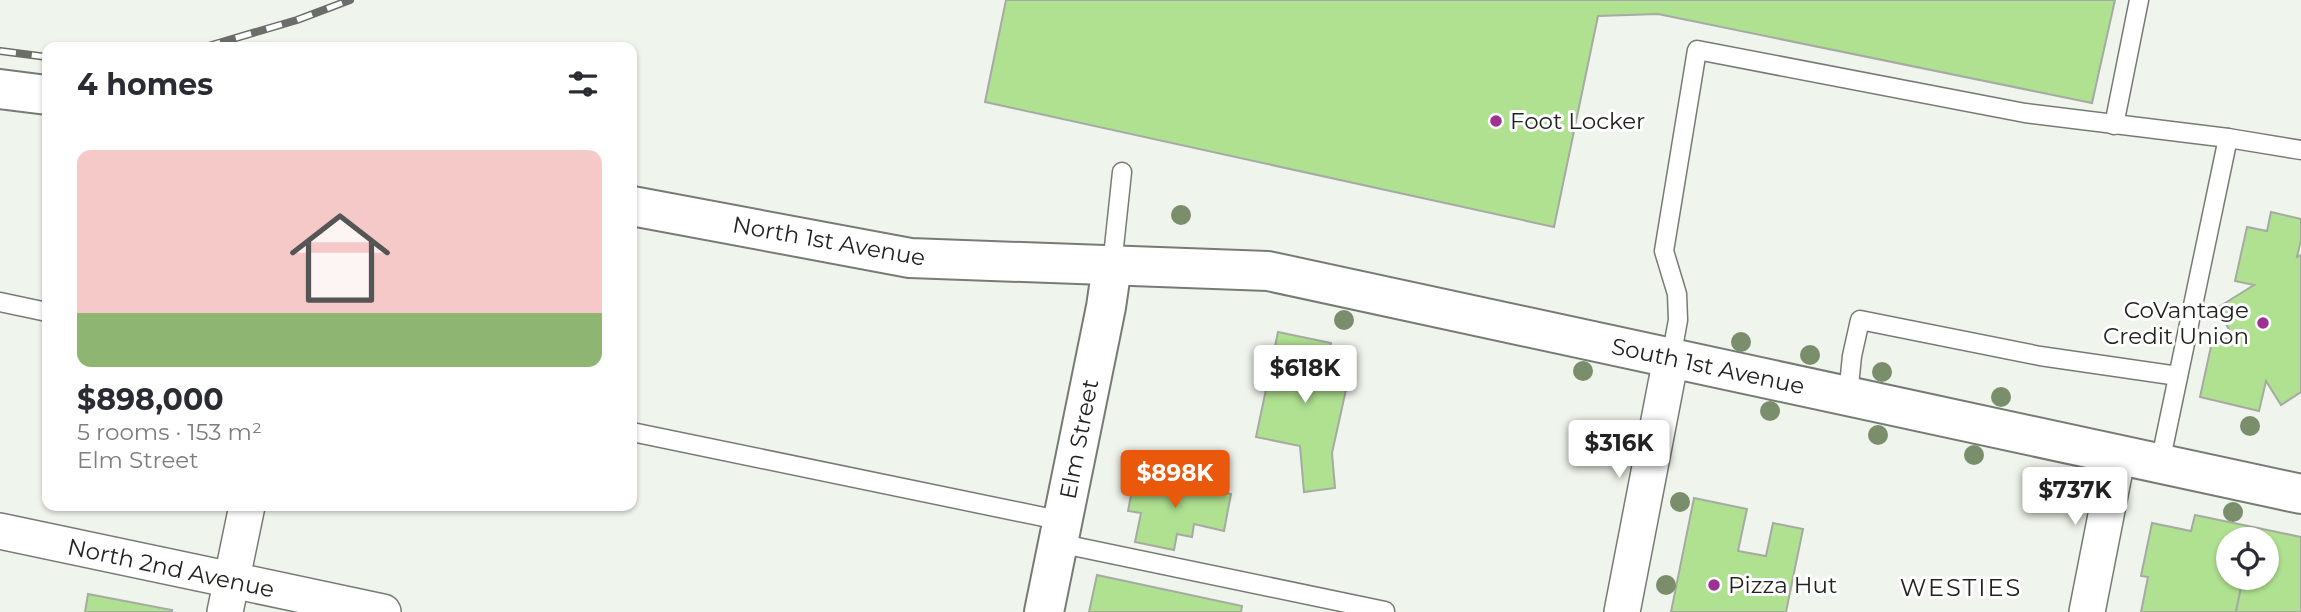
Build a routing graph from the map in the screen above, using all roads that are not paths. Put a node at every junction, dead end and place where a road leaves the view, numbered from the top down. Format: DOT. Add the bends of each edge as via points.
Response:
graph roads {
  1 [pos="2139,0"];
  2 [pos="0,89"];
  3 [pos="42,94"];
  4 [pos="2114,125"];
  5 [pos="2228,138"];
  6 [pos="2301,150"];
  7 [pos="1122,172"];
  8 [pos="637,206"];
  9 [pos="1112,266"];
  10 [pos="0,302"];
  11 [pos="42,311"];
  12 [pos="1671,358"];
  13 [pos="2178,376"];
  14 [pos="1848,396"];
  15 [pos="637,433"];
  16 [pos="2118,454"];
  17 [pos="2160,463"];
  18 [pos="2301,494"];
  19 [pos="246,511"];
  20 [pos="0,531"];
  21 [pos="1060,532"];
  22 [pos="229,596"];
  23 [pos="1385,611"];
  24 [pos="383,612"];
  25 [pos="1044,612"];
  26 [pos="1622,612"];
  27 [pos="2087,612"];
  1 -- 4 [label="lane"];
  2 -- 3 [label="main road"];
  4 -- 5 [label="lane"];
  4 -- 12 [label="lane" via="2025,113 1697,50 1664,251 1678,320"];
  5 -- 6 [label="lane"];
  5 -- 13 [label="lane"];
  7 -- 9 [label="lane"];
  8 -- 9 [label="main road, North 1st Avenue" via="910,258"];
  9 -- 12 [label="main road, South 1st Avenue" via="1268,271"];
  9 -- 21 [label="main road, Elm Street"];
  10 -- 11 [label="lane"];
  12 -- 14 [label="main road, South 1st Avenue"];
  12 -- 26 [label="street"];
  13 -- 14 [label="lane" via="2040,356 1860,320"];
  13 -- 17 [label="lane"];
  14 -- 16 [label="main road, South 1st Avenue"];
  15 -- 21 [label="lane"];
  16 -- 17 [label="main road, South 1st Avenue"];
  16 -- 27 [label="street"];
  17 -- 18 [label="main road, South 1st Avenue"];
  19 -- 22 [label="street"];
  20 -- 22 [label="street, North 2nd Avenue"];
  21 -- 23 [label="lane"];
  21 -- 25 [label="main road, Elm Street"];
  22 -- 24 [label="street, North 2nd Avenue"];
}
